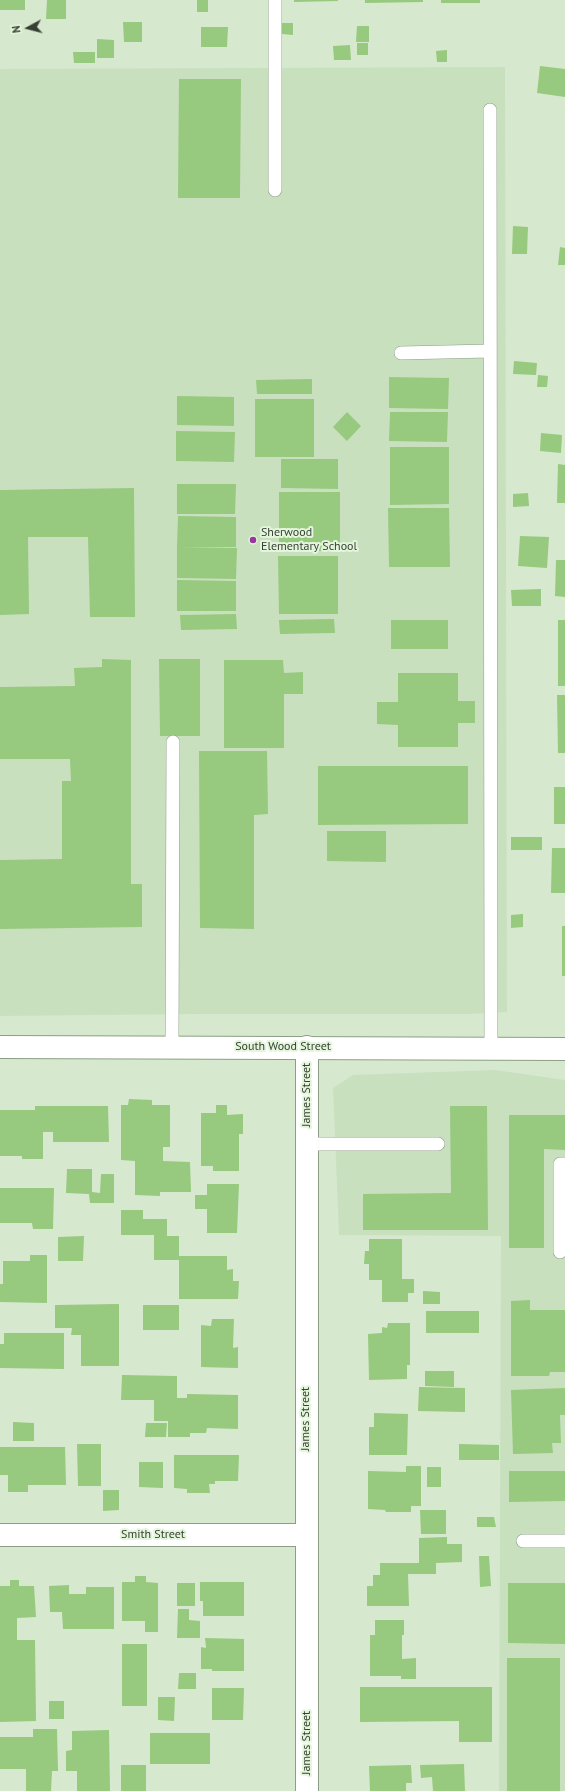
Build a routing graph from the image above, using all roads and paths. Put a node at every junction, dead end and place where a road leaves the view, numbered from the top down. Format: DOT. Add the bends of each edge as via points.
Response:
graph roads {
  1 [pos="275,0"];
  2 [pos="490,110"];
  3 [pos="275,190"];
  4 [pos="489,351"];
  5 [pos="401,353"];
  6 [pos="173,742"];
  7 [pos="0,1047"];
  8 [pos="172,1047"];
  9 [pos="307,1047"];
  10 [pos="565,1049"];
  11 [pos="491,1050"];
  12 [pos="307,1144"];
  13 [pos="438,1144"];
  14 [pos="565,1164"];
  15 [pos="560,1252"];
  16 [pos="0,1535"];
  17 [pos="306,1535"];
  18 [pos="523,1541"];
  19 [pos="565,1541"];
  20 [pos="307,1791"];
  1 -- 3 [label="lane"];
  2 -- 4 [label="lane"];
  4 -- 5 [label="lane"];
  4 -- 11 [label="lane"];
  6 -- 8 [label="lane"];
  7 -- 8 [label="street, South Wood Street"];
  8 -- 9 [label="street, South Wood Street"];
  9 -- 11 [label="street, South Wood Street"];
  9 -- 12 [label="street, James Street"];
  10 -- 11 [label="street, South Wood Street"];
  12 -- 13 [label="lane"];
  12 -- 17 [label="street, James Street"];
  14 -- 15 [label="lane" via="560,1164"];
  16 -- 17 [label="street, Smith Street"];
  17 -- 20 [label="street, James Street"];
  18 -- 19 [label="lane"];
}
